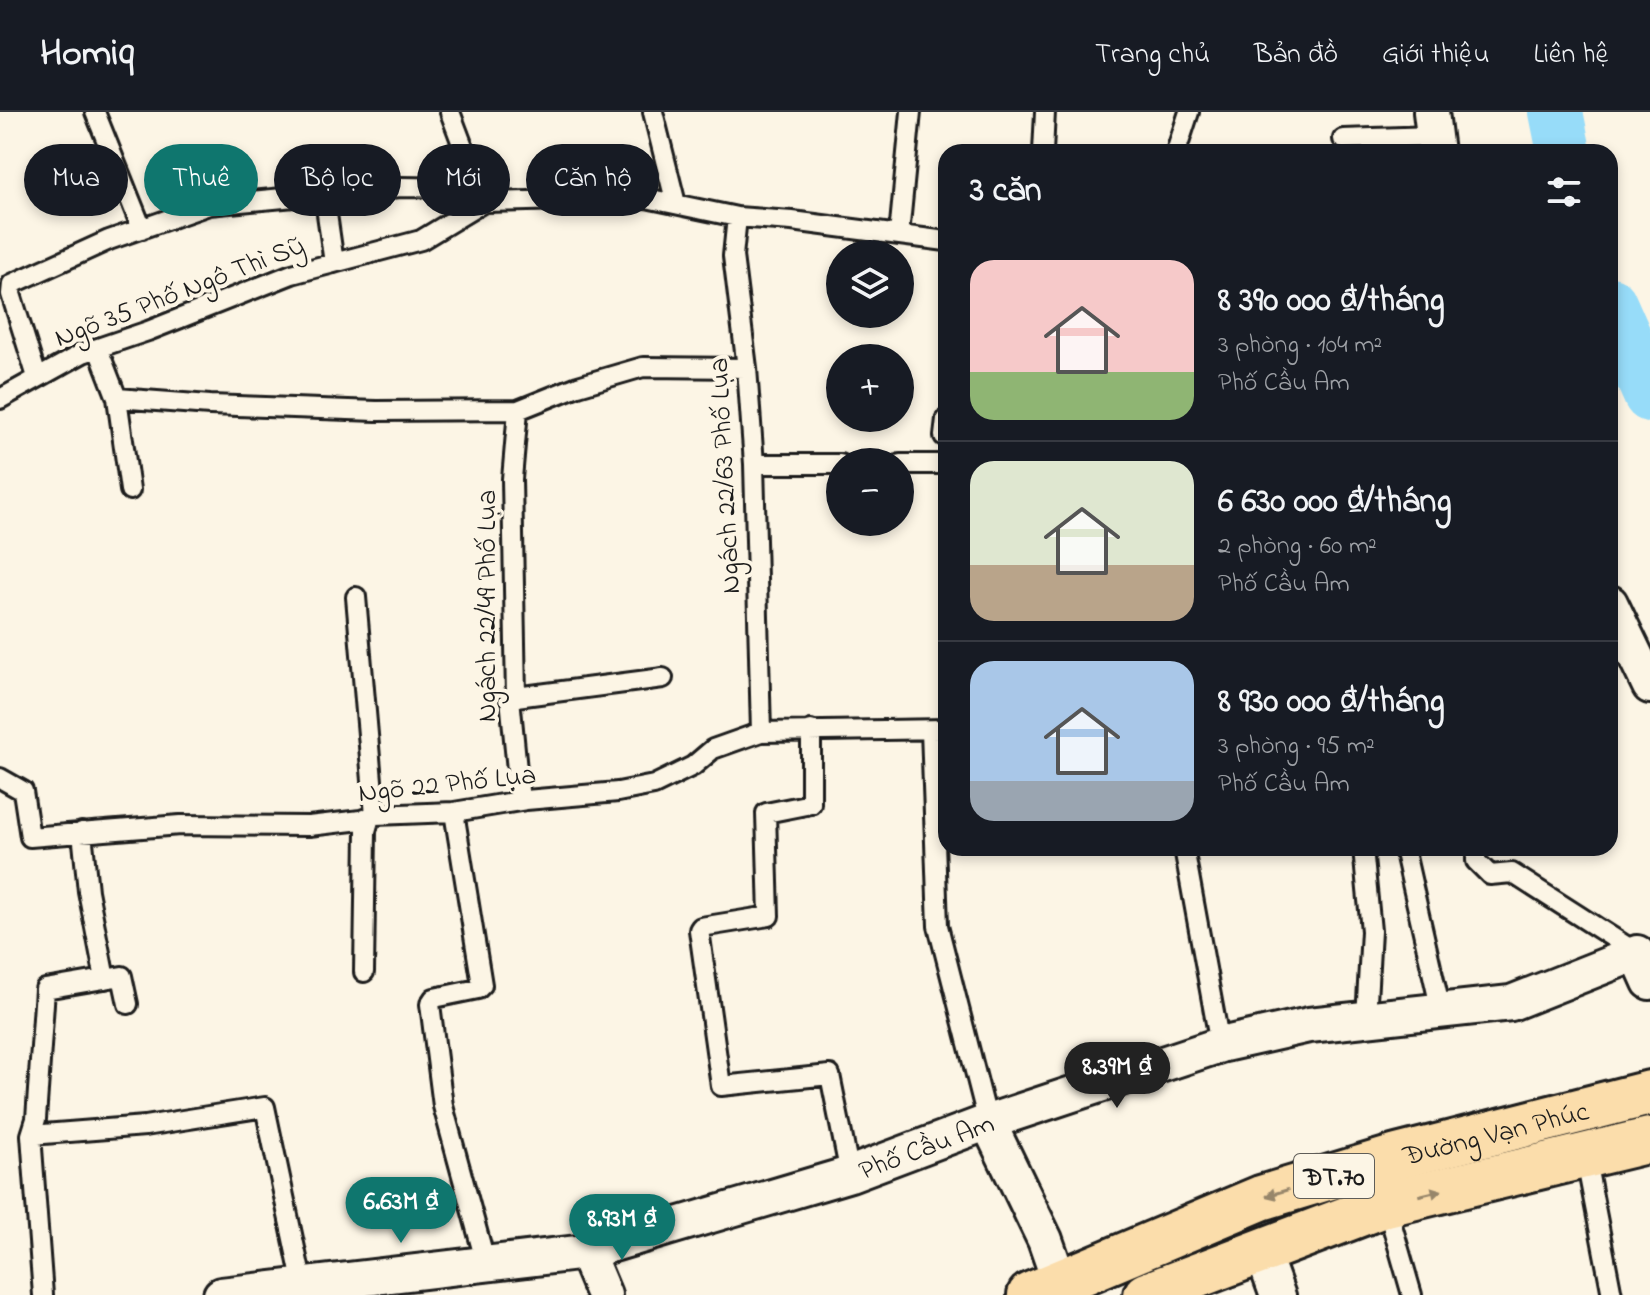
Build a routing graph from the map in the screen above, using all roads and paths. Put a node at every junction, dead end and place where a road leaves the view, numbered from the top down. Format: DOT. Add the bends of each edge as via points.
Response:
graph roads {
  1 [pos="95,112"];
  2 [pos="450,112"];
  3 [pos="653,112"];
  4 [pos="911,112"];
  5 [pos="1045,112"];
  6 [pos="1189,112"];
  7 [pos="1433,133"];
  8 [pos="1343,139"];
  9 [pos="462,144"];
  10 [pos="1043,144"];
  11 [pos="1179,144"];
  12 [pos="274,198"];
  13 [pos="510,201"];
  14 [pos="676,204"];
  15 [pos="327,216"];
  16 [pos="461,216"];
  17 [pos="737,217"];
  18 [pos="142,229"];
  19 [pos="899,235"];
  20 [pos="938,240"];
  21 [pos="334,263"];
  22 [pos="98,349"];
  23 [pos="747,368"];
  24 [pos="37,377"];
  25 [pos="117,398"];
  26 [pos="0,399"];
  27 [pos="518,410"];
  28 [pos="754,464"];
  29 [pos="826,464"];
  30 [pos="914,464"];
  31 [pos="938,464"];
  32 [pos="130,490"];
  33 [pos="356,597"];
  34 [pos="1618,620"];
  35 [pos="663,678"];
  36 [pos="1650,686"];
  37 [pos="516,697"];
  38 [pos="938,729"];
  39 [pos="811,730"];
  40 [pos="761,732"];
  41 [pos="0,778"];
  42 [pos="520,801"];
  43 [pos="454,812"];
  44 [pos="372,816"];
  45 [pos="82,832"];
  46 [pos="1185,856"];
  47 [pos="1364,856"];
  48 [pos="1406,856"];
  49 [pos="1476,856"];
  50 [pos="1644,968"];
  51 [pos="364,972"];
  52 [pos="105,979"];
  53 [pos="128,1004"];
  54 [pos="1441,1011"];
  55 [pos="1366,1018"];
  56 [pos="1220,1045"];
  57 [pos="1650,1093"];
  58 [pos="991,1129"];
  59 [pos="31,1135"];
  60 [pos="1482,1136"];
  61 [pos="1650,1140"];
  62 [pos="1585,1155"];
  63 [pos="850,1174"];
  64 [pos="1492,1178"];
  65 [pos="1386,1204"];
  66 [pos="1262,1250"];
  67 [pos="586,1252"];
  68 [pos="486,1264"];
  69 [pos="303,1286"];
  70 [pos="1045,1289"];
  71 [pos="43,1295"];
  72 [pos="221,1295"];
  73 [pos="604,1295"];
  74 [pos="1146,1295"];
  75 [pos="1269,1295"];
  76 [pos="1286,1295"];
  77 [pos="1412,1295"];
  78 [pos="1612,1295"];
  1 -- 18 [label="lane"];
  2 -- 9 [label="lane"];
  3 -- 14 [label="lane"];
  4 -- 19 [label="lane"];
  5 -- 10 [label="lane"];
  6 -- 11 [label="lane"];
  7 -- 8 [label="lane"];
  12 -- 18 [label="lane" via="209,205"];
  13 -- 14 [label="lane, Ngõ 35 Phố Ngô Thì Sỹ" via="646,198"];
  14 -- 17 [label="lane, Ngõ 35 Phố Ngô Thì Sỹ"];
  15 -- 21 [label="lane"];
  16 -- 21 [label="lane, Ngõ 35 Phố Ngô Thì Sỹ" via="421,240"];
  17 -- 19 [label="lane, Ngõ 35 Phố Ngô Thì Sỹ"];
  17 -- 23 [label="lane, Ngách 22/63 Phố Lụa" via="733,256"];
  18 -- 24 [label="lane" via="12,284"];
  19 -- 20 [label="lane, Ngõ 35 Phố Ngô Thì Sỹ"];
  21 -- 22 [label="lane, Ngõ 35 Phố Ngô Thì Sỹ" via="292,274"];
  22 -- 24 [label="lane, Ngõ 35 Phố Ngô Thì Sỹ"];
  22 -- 25 [label="lane"];
  23 -- 27 [label="lane" via="643,367"];
  23 -- 28 [label="lane, Ngách 22/63 Phố Lụa"];
  24 -- 26 [label="lane, Ngõ 35 Phố Ngô Thì Sỹ"];
  25 -- 27 [label="lane" via="360,411"];
  25 -- 32 [label="lane"];
  27 -- 37 [label="lane, Ngách 22/49 Phố Lụa" via="512,479"];
  28 -- 29 [label="lane"];
  28 -- 40 [label="lane, Ngách 22/63 Phố Lụa"];
  30 -- 31 [label="lane"];
  33 -- 44 [label="lane"];
  34 -- 36 [label="street"];
  35 -- 37 [label="lane"];
  37 -- 42 [label="lane, Ngách 22/49 Phố Lụa" via="510,698"];
  38 -- 39 [label="lane, Ngõ 22 Phố Lụa"];
  38 -- 58 [label="lane" via="938,926"];
  39 -- 40 [label="lane, Ngõ 22 Phố Lụa"];
  39 -- 63 [label="lane" via="811,804 766,813 769,916 699,930 721,1086 830,1075"];
  40 -- 42 [label="lane, Ngõ 22 Phố Lụa" via="713,749 693,766 654,785"];
  41 -- 45 [label="lane, Ngõ 22 Phố Lụa" via="23,791 30,837"];
  42 -- 43 [label="lane, Ngõ 22 Phố Lụa"];
  43 -- 44 [label="lane, Ngõ 22 Phố Lụa"];
  43 -- 68 [label="lane" via="482,985 434,998 430,1004 443,1106"];
  44 -- 45 [label="lane, Ngõ 22 Phố Lụa" via="309,826 180,825"];
  44 -- 51 [label="lane" via="366,845"];
  45 -- 52 [label="lane"];
  46 -- 56 [label="lane"];
  47 -- 55 [label="lane" via="1371,931"];
  48 -- 54 [label="lane"];
  49 -- 50 [label="lane" via="1490,875 1512,873"];
  50 -- 54 [label="street, Phố Cầu Am" via="1511,1003"];
  52 -- 53 [label="lane" via="122,976"];
  52 -- 59 [label="lane" via="45,989"];
  54 -- 55 [label="street, Phố Cầu Am"];
  55 -- 56 [label="street, Phố Cầu Am"];
  56 -- 58 [label="street, Phố Cầu Am"];
  57 -- 60 [label="main road, Đường Vạn Phúc / ĐT.70"];
  58 -- 63 [label="street, Phố Cầu Am"];
  58 -- 70 [label="street" via="1045,1240"];
  59 -- 69 [label="lane" via="145,1126 265,1107"];
  59 -- 71 [label="lane"];
  60 -- 64 [label="main road"];
  60 -- 70 [label="main road, Đường Vạn Phúc / ĐT.70, one-way" via="1261,1198"];
  61 -- 62 [label="main road, Đường Vạn Phúc / ĐT.70"];
  62 -- 64 [label="main road, Đường Vạn Phúc / ĐT.70"];
  62 -- 78 [label="lane"];
  63 -- 67 [label="street, Phố Cầu Am"];
  65 -- 64 [label="main road, Đường Vạn Phúc / ĐT.70, one-way"];
  65 -- 66 [label="main road, Đường Vạn Phúc / ĐT.70"];
  65 -- 77 [label="lane"];
  66 -- 74 [label="main road, Đường Vạn Phúc / ĐT.70"];
  66 -- 75 [label="lane"];
  66 -- 76 [label="lane"];
  67 -- 68 [label="street, Phố Cầu Am"];
  67 -- 73 [label="street"];
  68 -- 69 [label="street, Phố Cầu Am"];
  69 -- 72 [label="street, Phố Cầu Am"];
}
